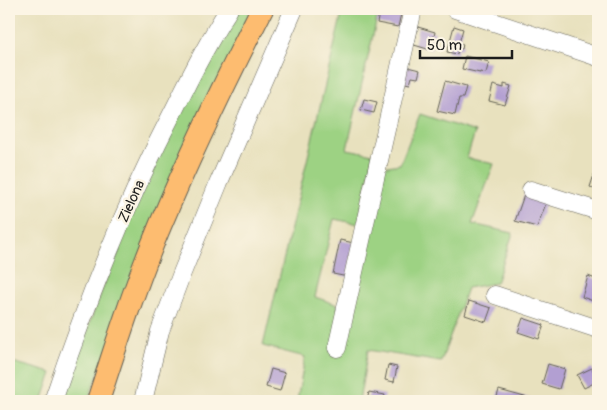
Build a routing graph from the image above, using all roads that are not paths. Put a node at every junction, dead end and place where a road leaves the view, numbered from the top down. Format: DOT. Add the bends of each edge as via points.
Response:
graph roads {
  1 [pos="229,9"];
  2 [pos="262,9"];
  3 [pos="294,9"];
  4 [pos="413,9"];
  5 [pos="455,9"];
  6 [pos="598,57"];
  7 [pos="532,190"];
  8 [pos="598,211"];
  9 [pos="495,295"];
  10 [pos="598,329"];
  11 [pos="337,348"];
  12 [pos="53,401"];
  13 [pos="98,401"];
  14 [pos="143,401"];
  1 -- 12 [label="street, Zielona" via="202,54 133,195"];
  2 -- 13 [label="main road" via="204,126 160,227"];
  3 -- 14 [label="street" via="182,273 160,331"];
  4 -- 11 [label="street"];
  5 -- 6 [label="street"];
  7 -- 8 [label="street"];
  9 -- 10 [label="street"];
}
